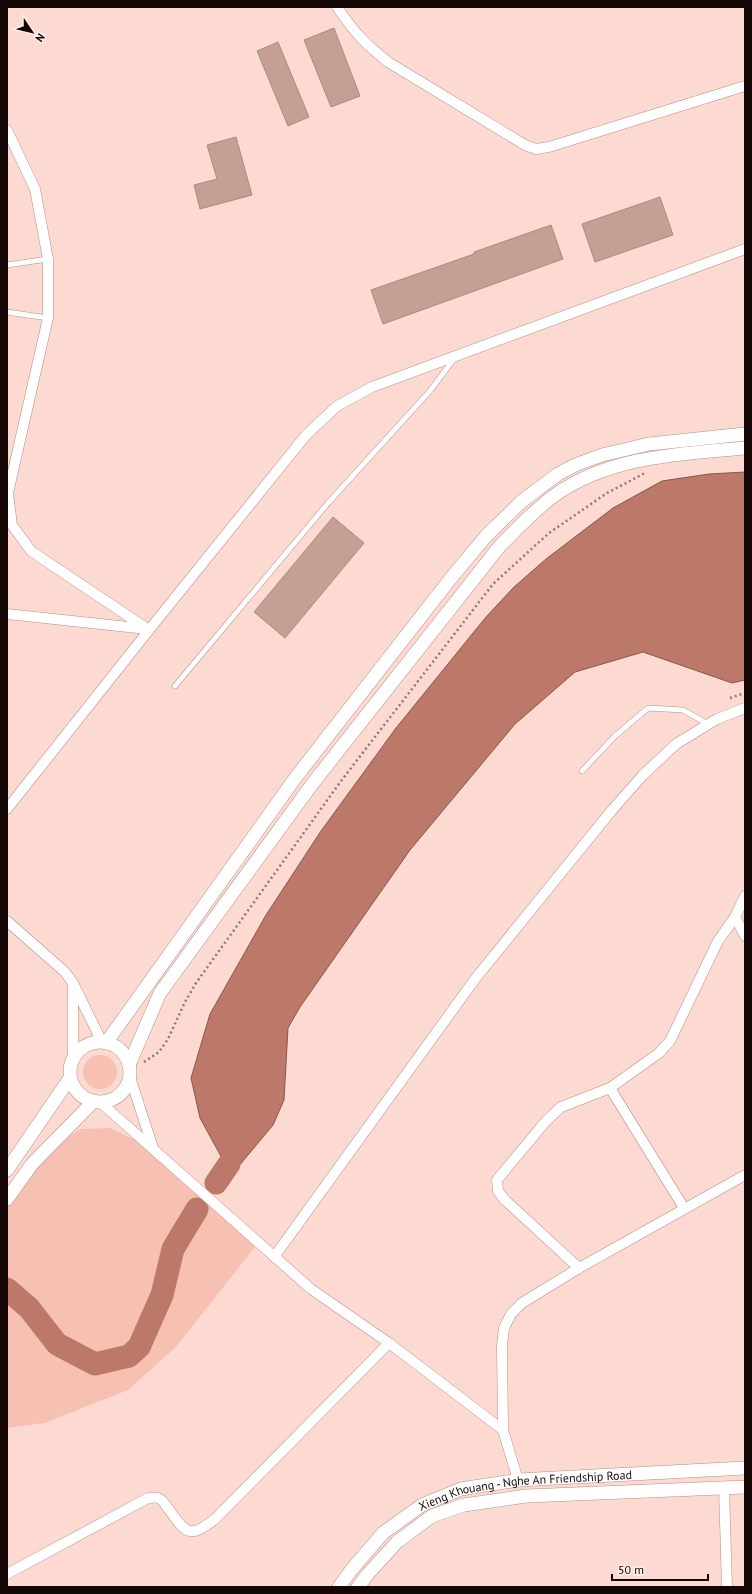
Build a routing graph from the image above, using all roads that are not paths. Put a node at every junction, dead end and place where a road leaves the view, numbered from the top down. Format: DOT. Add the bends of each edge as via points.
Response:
graph roads {
  1 [pos="337,7"];
  2 [pos="745,86"];
  3 [pos="7,130"];
  4 [pos="745,249"];
  5 [pos="48,259"];
  6 [pos="7,265"];
  7 [pos="7,312"];
  8 [pos="48,318"];
  9 [pos="456,356"];
  10 [pos="745,434"];
  11 [pos="745,448"];
  12 [pos="7,614"];
  13 [pos="149,630"];
  14 [pos="175,686"];
  15 [pos="745,708"];
  16 [pos="708,724"];
  17 [pos="582,771"];
  18 [pos="7,809"];
  19 [pos="745,896"];
  20 [pos="735,917"];
  21 [pos="7,921"];
  22 [pos="745,936"];
  23 [pos="73,983"];
  24 [pos="104,1042"];
  25 [pos="73,1058"];
  26 [pos="129,1069"];
  27 [pos="70,1078"];
  28 [pos="610,1088"];
  29 [pos="97,1102"];
  30 [pos="152,1148"];
  31 [pos="7,1170"];
  32 [pos="745,1175"];
  33 [pos="7,1199"];
  34 [pos="684,1208"];
  35 [pos="274,1257"];
  36 [pos="578,1268"];
  37 [pos="388,1343"];
  38 [pos="502,1430"];
  39 [pos="745,1468"];
  40 [pos="724,1469"];
  41 [pos="518,1480"];
  42 [pos="745,1487"];
  43 [pos="724,1488"];
  44 [pos="7,1574"];
  45 [pos="339,1587"];
  46 [pos="358,1587"];
  47 [pos="727,1587"];
  1 -- 2 [label="street" via="354,31 388,62 525,145 536,149"];
  3 -- 5 [label="street" via="35,189"];
  4 -- 9 [label="street"];
  5 -- 6 [label="lane"];
  5 -- 8 [label="street"];
  7 -- 8 [label="lane"];
  8 -- 13 [label="street" via="8,493 12,525 31,551"];
  9 -- 13 [label="street" via="372,387 337,406 306,435"];
  9 -- 14 [label="lane" via="429,392 328,503"];
  10 -- 24 [label="street" via="656,443 602,455 558,474 522,501 487,535 451,578 296,777"];
  11 -- 26 [label="street" via="617,465 562,491 534,512 499,547 308,790 160,993"];
  12 -- 13 [label="street"];
  13 -- 18 [label="street"];
  15 -- 16 [label="street"];
  16 -- 17 [label="lane" via="683,710 648,708 615,736"];
  16 -- 35 [label="street" via="676,744 643,775 593,834 475,980"];
  19 -- 20 [label="street"];
  20 -- 22 [label="street"];
  20 -- 28 [label="street" via="718,941 670,1041 659,1053"];
  21 -- 23 [label="street" via="60,968"];
  23 -- 24 [label="street"];
  23 -- 25 [label="street"];
  24 -- 25 [label="street" via="85,1046"];
  24 -- 26 [label="street" via="120,1050 126,1057"];
  25 -- 27 [label="street"];
  26 -- 29 [label="street" via="128,1082 120,1093 109,1100"];
  26 -- 30 [label="street"];
  27 -- 29 [label="street" via="84,1098"];
  27 -- 31 [label="street"];
  28 -- 34 [label="street"];
  28 -- 36 [label="street" via="561,1108 546,1121 497,1180 498,1191 504,1200"];
  29 -- 30 [label="street"];
  29 -- 33 [label="street" via="32,1164"];
  30 -- 35 [label="street"];
  32 -- 34 [label="street"];
  34 -- 36 [label="street"];
  35 -- 37 [label="street" via="311,1289"];
  36 -- 38 [label="street" via="522,1303 511,1314 504,1328"];
  37 -- 38 [label="street"];
  37 -- 44 [label="street" via="216,1519 202,1530 191,1532 183,1528 163,1501 148,1498"];
  38 -- 41 [label="street"];
  39 -- 40 [label="street, Xieng Khouang - Nghe An Friendship Road"];
  40 -- 41 [label="street, Xieng Khouang - Nghe An Friendship Road"];
  40 -- 43 [label="street"];
  41 -- 45 [label="street, Xieng Khouang - Nghe An Friendship Road" via="461,1489 422,1505 384,1533"];
  42 -- 43 [label="street, Xieng Khouang - Nghe An Friendship Road"];
  43 -- 46 [label="street, Xieng Khouang - Nghe An Friendship Road" via="526,1496 464,1505 432,1516 397,1542"];
  43 -- 47 [label="street"];
}
